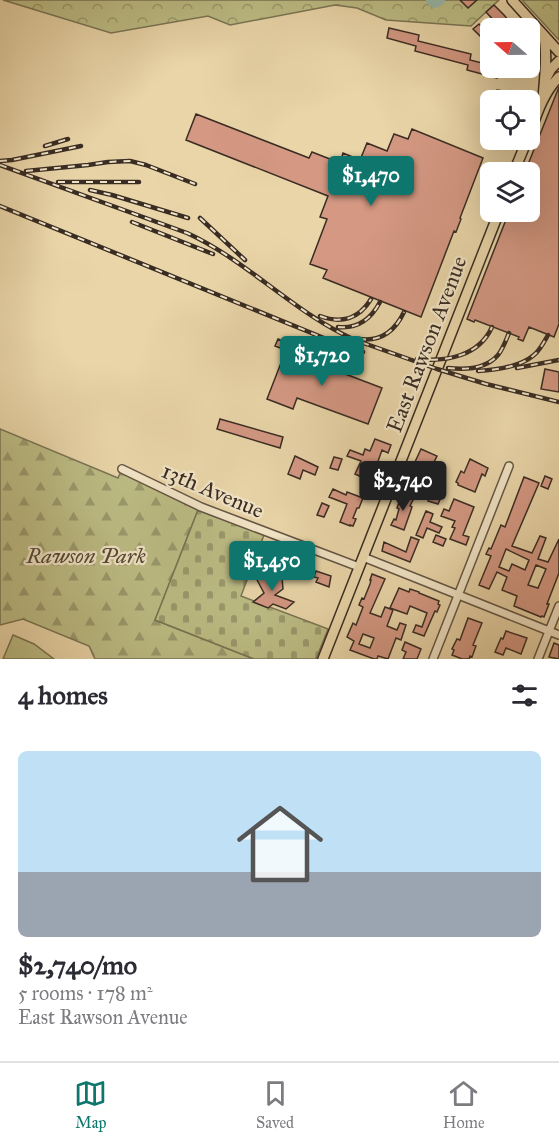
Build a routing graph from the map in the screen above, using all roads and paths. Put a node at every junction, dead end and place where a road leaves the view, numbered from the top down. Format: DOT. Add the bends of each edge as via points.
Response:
graph roads {
  1 [pos="512,0"];
  2 [pos="543,34"];
  3 [pos="559,52"];
  4 [pos="559,60"];
  5 [pos="559,76"];
  6 [pos="544,81"];
  7 [pos="559,85"];
  8 [pos="545,97"];
  9 [pos="540,109"];
  10 [pos="495,222"];
  11 [pos="509,466"];
  12 [pos="122,469"];
  13 [pos="363,557"];
  14 [pos="360,567"];
  15 [pos="459,594"];
  16 [pos="559,606"];
  17 [pos="549,631"];
  18 [pos="559,635"];
  19 [pos="323,659"];
  20 [pos="433,659"];
  21 [pos="538,659"];
  1 -- 2 [label="main road"];
  2 -- 3 [label="main road"];
  2 -- 6 [label="main road"];
  4 -- 6 [label="main road"];
  5 -- 8 [label="main road"];
  6 -- 8 [label="main road"];
  7 -- 8 [label="main road"];
  8 -- 9 [label="main road"];
  10 -- 13 [label="main road, East Rawson Avenue"];
  11 -- 15 [label="street"];
  12 -- 14 [label="street, 13th Avenue" via="201,507"];
  13 -- 14 [label="main road, East Rawson Avenue"];
  13 -- 15 [label="street"];
  14 -- 19 [label="main road, East Rawson Avenue"];
  15 -- 17 [label="street"];
  15 -- 20 [label="street"];
  16 -- 17 [label="street"];
  17 -- 18 [label="street"];
  17 -- 21 [label="street"];
}
